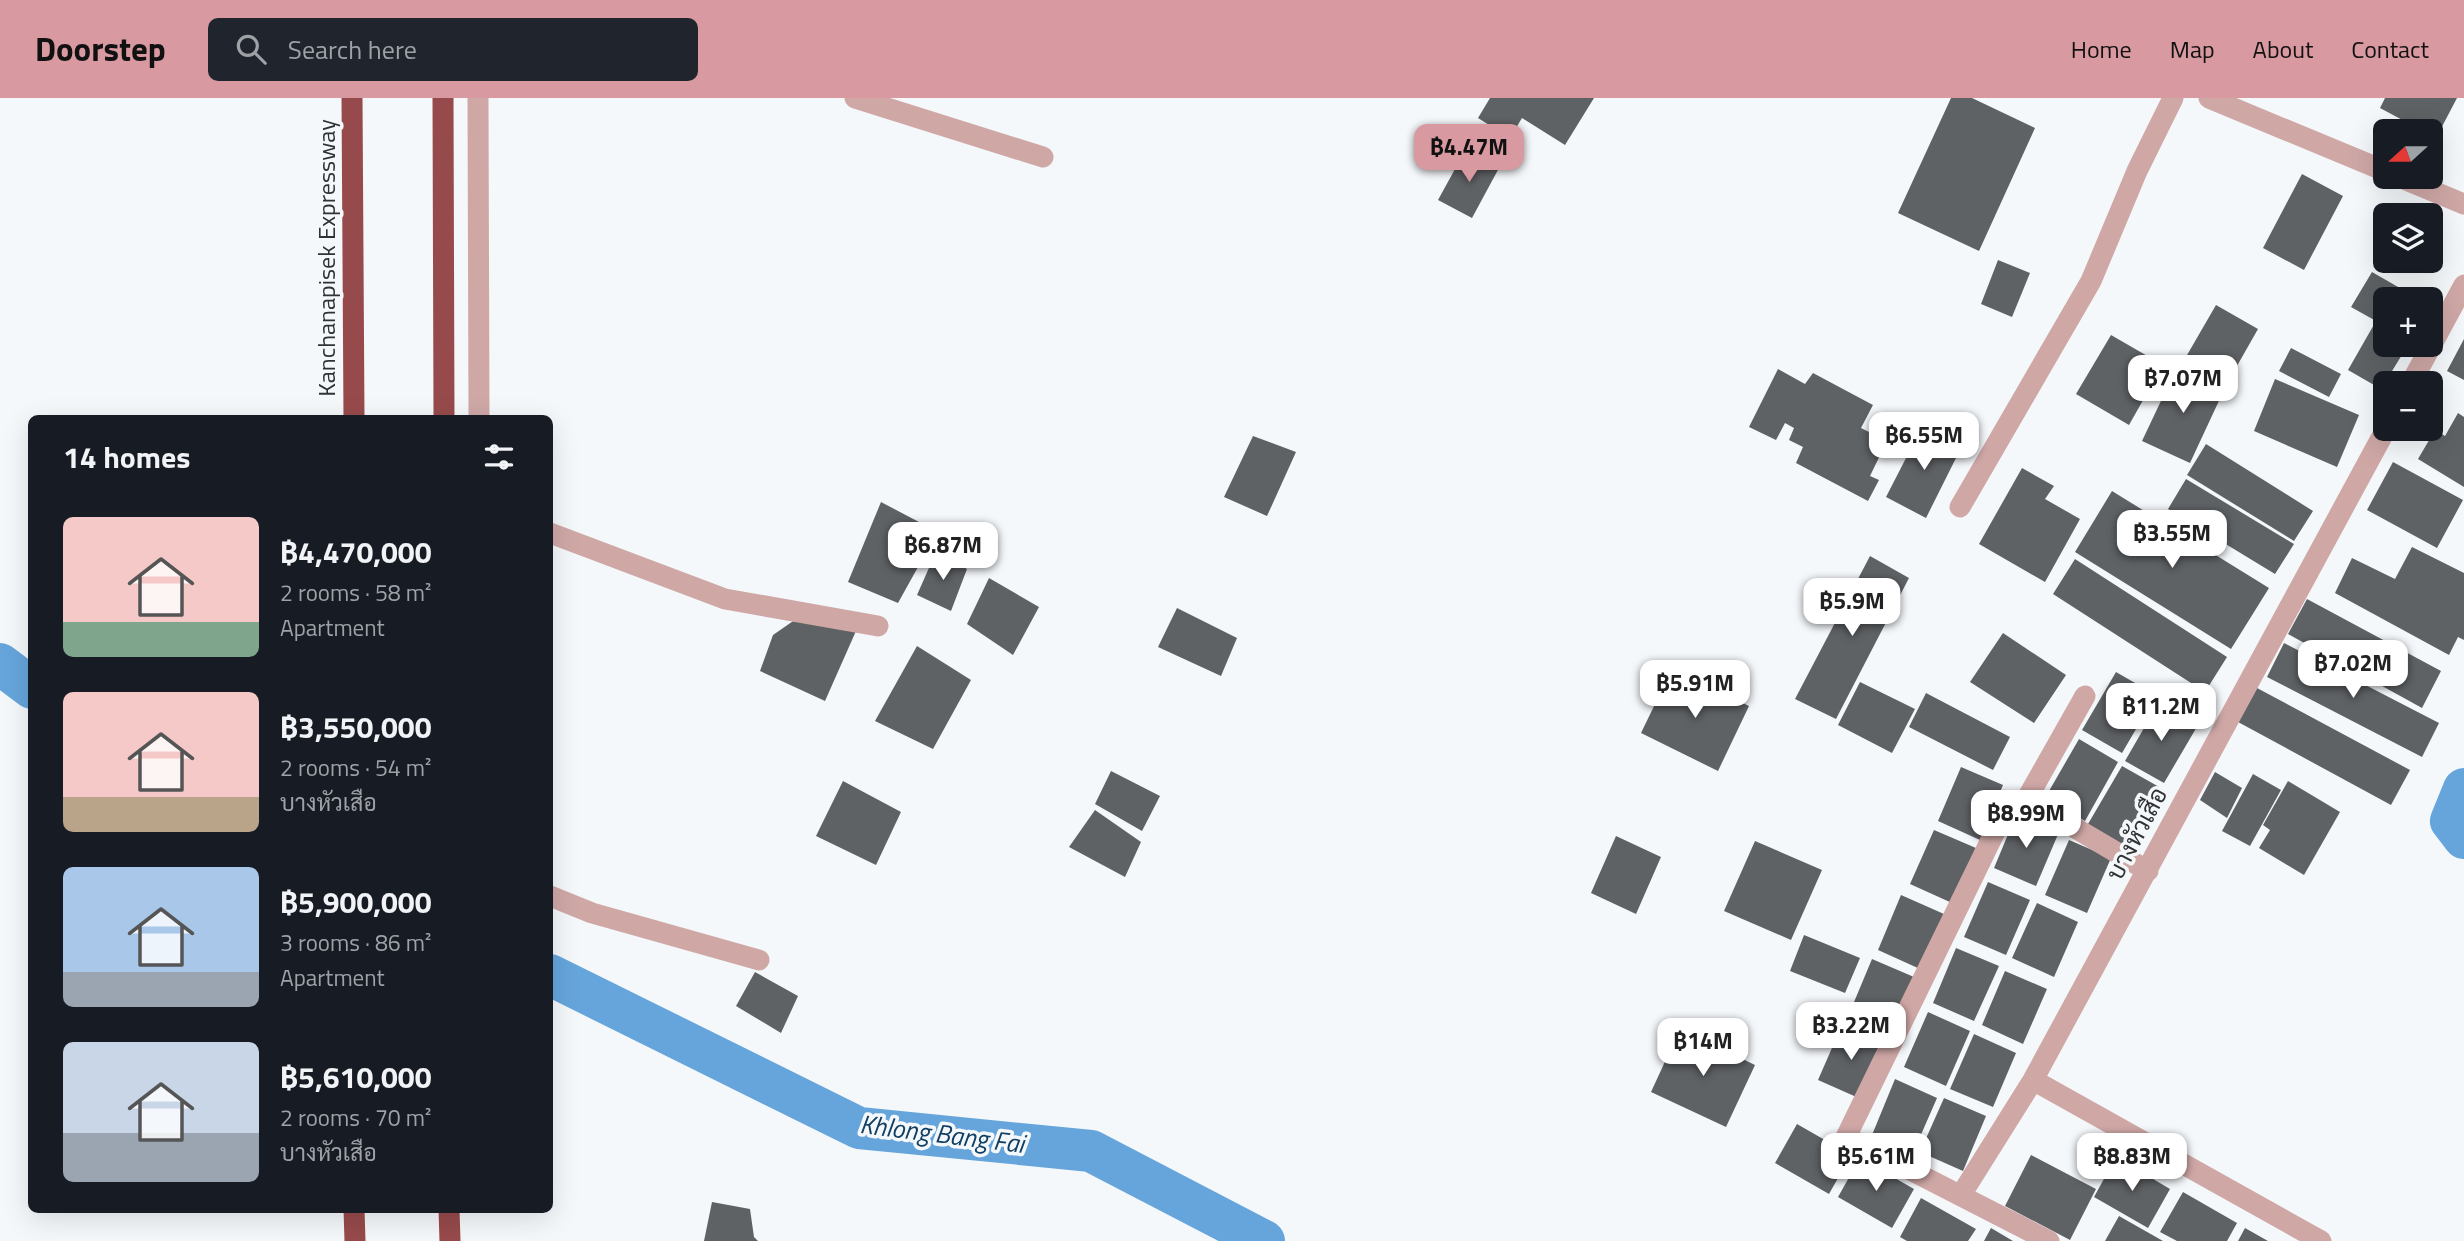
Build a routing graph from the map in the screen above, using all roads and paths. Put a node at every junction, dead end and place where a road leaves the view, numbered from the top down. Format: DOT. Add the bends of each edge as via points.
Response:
graph roads {
  1 [pos="352,98"];
  2 [pos="443,98"];
  3 [pos="478,98"];
  4 [pos="855,98"];
  5 [pos="2173,98"];
  6 [pos="2209,98"];
  7 [pos="1043,157"];
  8 [pos="2373,166"];
  9 [pos="2428,189"];
  10 [pos="2464,204"];
  11 [pos="2464,285"];
  12 [pos="2417,371"];
  13 [pos="354,415"];
  14 [pos="444,415"];
  15 [pos="479,415"];
  16 [pos="2380,441"];
  17 [pos="1960,507"];
  18 [pos="553,534"];
  19 [pos="878,626"];
  20 [pos="2085,696"];
  21 [pos="2025,802"];
  22 [pos="2148,871"];
  23 [pos="553,897"];
  24 [pos="760,960"];
  25 [pos="2033,1080"];
  26 [pos="1961,1195"];
  27 [pos="354,1213"];
  28 [pos="449,1213"];
  29 [pos="355,1241"];
  30 [pos="450,1241"];
  31 [pos="2049,1241"];
  32 [pos="2321,1241"];
  1 -- 13 [label="highway, Kanchanapisek Expressway"];
  2 -- 14 [label="highway"];
  3 -- 15 [label="street"];
  4 -- 7 [label="street"];
  5 -- 17 [label="street" via="2091,281"];
  6 -- 8 [label="street"];
  9 -- 10 [label="street"];
  11 -- 12 [label="street"];
  16 -- 22 [label="street, บางหัวเสือ"];
  18 -- 19 [label="street" via="725,599"];
  20 -- 21 [label="street"];
  21 -- 22 [label="street"];
  21 -- 26 [label="street" via="2008,805 1846,1138"];
  22 -- 25 [label="street, บางหัวเสือ"];
  23 -- 24 [label="street" via="592,913"];
  25 -- 26 [label="street, บางหัวเสือ"];
  25 -- 32 [label="street"];
  26 -- 31 [label="street"];
  27 -- 29 [label="highway"];
  28 -- 30 [label="highway"];
}
